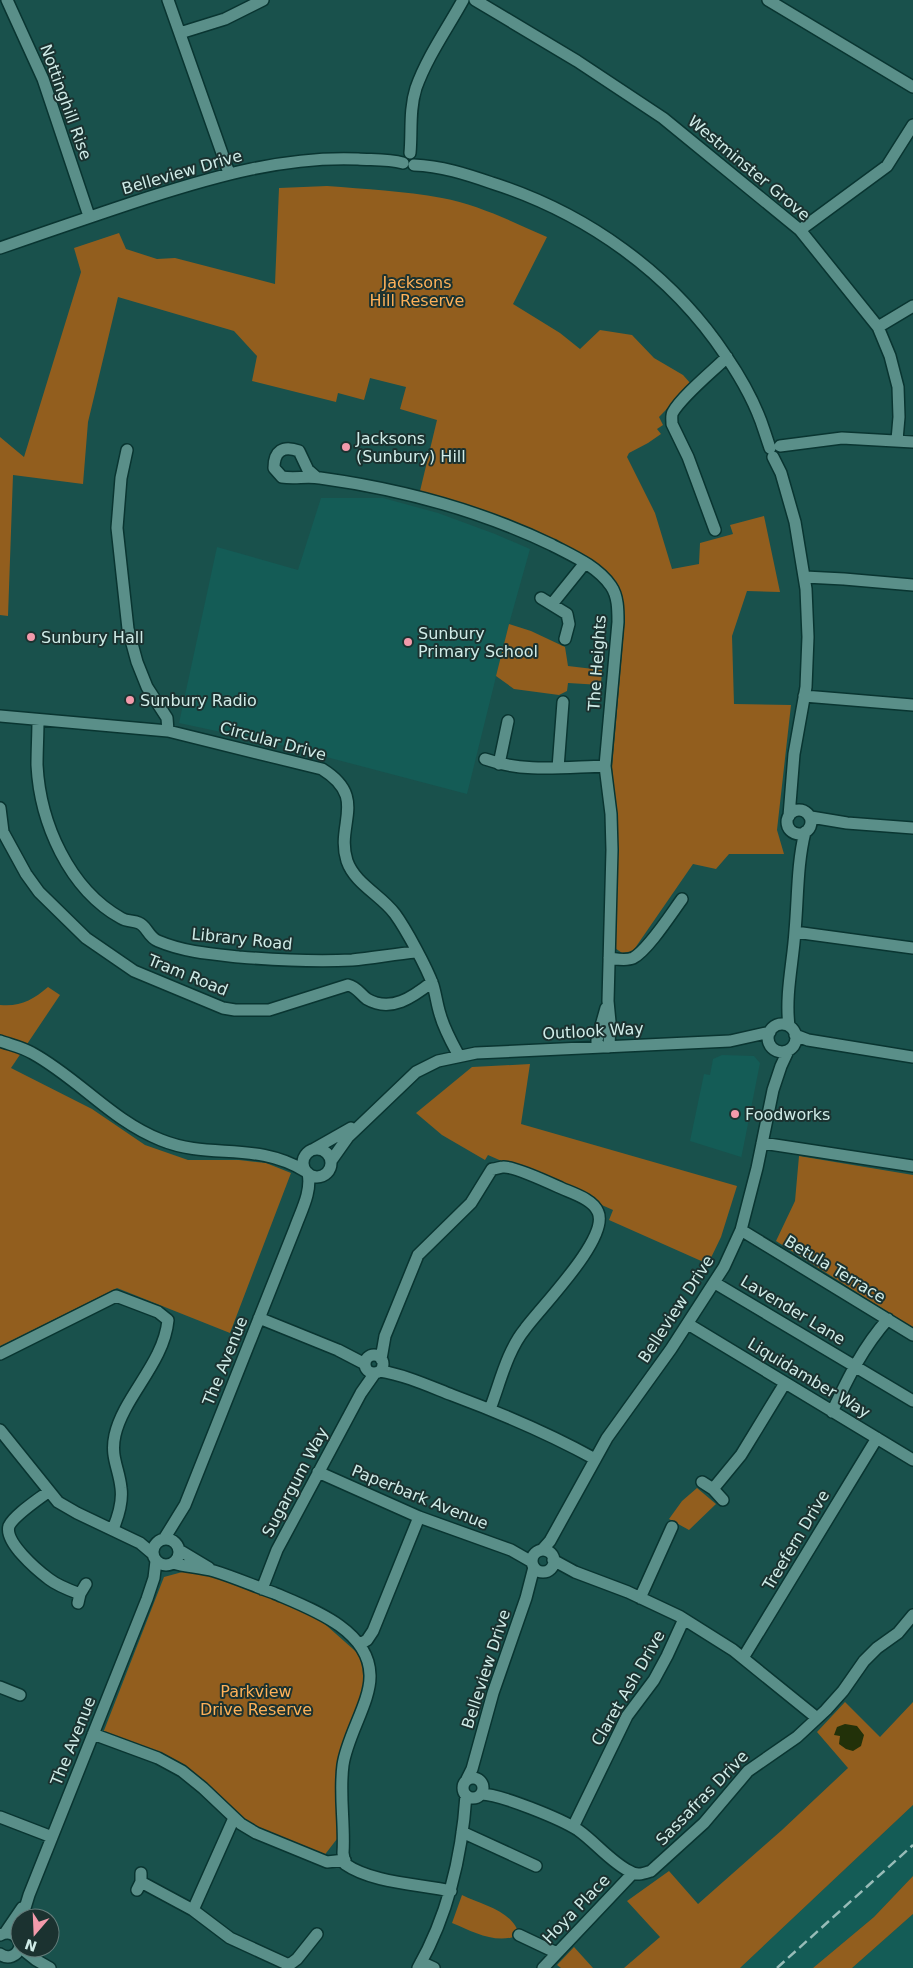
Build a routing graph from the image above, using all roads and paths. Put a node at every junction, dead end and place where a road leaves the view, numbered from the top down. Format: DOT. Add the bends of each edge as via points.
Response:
graph roads {
  1 [pos="7,0"];
  2 [pos="168,0"];
  3 [pos="263,0"];
  4 [pos="463,0"];
  5 [pos="476,0"];
  6 [pos="768,0"];
  7 [pos="180,34"];
  8 [pos="913,87"];
  9 [pos="913,125"];
  10 [pos="409,159"];
  11 [pos="229,173"];
  12 [pos="89,216"];
  13 [pos="800,230"];
  14 [pos="0,248"];
  15 [pos="913,306"];
  16 [pos="878,327"];
  17 [pos="727,357"];
  18 [pos="898,440"];
  19 [pos="913,442"];
  20 [pos="127,450"];
  21 [pos="777,451"];
  22 [pos="316,477"];
  23 [pos="715,530"];
  24 [pos="584,562"];
  25 [pos="805,578"];
  26 [pos="913,585"];
  27 [pos="541,598"];
  28 [pos="552,604"];
  29 [pos="565,639"];
  30 [pos="804,696"];
  31 [pos="563,702"];
  32 [pos="913,705"];
  33 [pos="0,716"];
  34 [pos="38,720"];
  35 [pos="508,721"];
  36 [pos="168,730"];
  37 [pos="485,758"];
  38 [pos="499,764"];
  39 [pos="605,766"];
  40 [pos="558,768"];
  41 [pos="791,785"];
  42 [pos="0,808"];
  43 [pos="807,814"];
  44 [pos="789,816"];
  45 [pos="846,823"];
  46 [pos="913,828"];
  47 [pos="790,830"];
  48 [pos="807,831"];
  49 [pos="800,863"];
  50 [pos="682,900"];
  51 [pos="795,932"];
  52 [pos="913,948"];
  53 [pos="416,952"];
  54 [pos="609,958"];
  55 [pos="432,982"];
  56 [pos="788,994"];
  57 [pos="608,1001"];
  58 [pos="772,1029"];
  59 [pos="792,1039"];
  60 [pos="730,1040"];
  61 [pos="0,1041"];
  62 [pos="609,1046"];
  63 [pos="597,1047"];
  64 [pos="772,1048"];
  65 [pos="459,1056"];
  66 [pos="913,1057"];
  67 [pos="773,1090"];
  68 [pos="369,1116"];
  69 [pos="762,1143"];
  70 [pos="314,1149"];
  71 [pos="331,1161"];
  72 [pos="913,1166"];
  73 [pos="307,1172"];
  74 [pos="323,1175"];
  75 [pos="295,1228"];
  76 [pos="741,1230"];
  77 [pos="715,1283"];
  78 [pos="259,1318"];
  79 [pos="888,1319"];
  80 [pos="688,1324"];
  81 [pos="913,1335"];
  82 [pos="0,1354"];
  83 [pos="374,1364"];
  84 [pos="854,1365"];
  85 [pos="785,1383"];
  86 [pos="913,1401"];
  87 [pos="490,1409"];
  88 [pos="832,1412"];
  89 [pos="0,1430"];
  90 [pos="877,1438"];
  91 [pos="596,1459"];
  92 [pos="913,1460"];
  93 [pos="318,1472"];
  94 [pos="702,1482"];
  95 [pos="713,1489"];
  96 [pos="49,1491"];
  97 [pos="723,1500"];
  98 [pos="185,1506"];
  99 [pos="419,1517"];
  100 [pos="672,1527"];
  101 [pos="115,1530"];
  102 [pos="161,1540"];
  103 [pos="178,1547"];
  104 [pos="155,1557"];
  105 [pos="542,1561"];
  106 [pos="171,1564"];
  107 [pos="212,1571"];
  108 [pos="262,1589"];
  109 [pos="81,1594"];
  110 [pos="640,1598"];
  111 [pos="147,1600"];
  112 [pos="913,1615"];
  113 [pos="684,1619"];
  114 [pos="360,1644"];
  115 [pos="743,1658"];
  116 [pos="0,1687"];
  117 [pos="20,1695"];
  118 [pos="817,1718"];
  119 [pos="93,1734"];
  120 [pos="475,1789"];
  121 [pos="0,1817"];
  122 [pos="234,1818"];
  123 [pos="573,1827"];
  124 [pos="462,1832"];
  125 [pos="52,1837"];
  126 [pos="345,1860"];
  127 [pos="536,1866"];
  128 [pos="636,1874"];
  129 [pos="139,1882"];
  130 [pos="451,1891"];
  131 [pos="29,1895"];
  132 [pos="25,1908"];
  133 [pos="193,1910"];
  134 [pos="2,1934"];
  135 [pos="317,1934"];
  136 [pos="519,1936"];
  137 [pos="557,1953"];
  138 [pos="5,1957"];
  139 [pos="36,1960"];
  140 [pos="419,1965"];
  141 [pos="289,1966"];
  142 [pos="50,1968"];
  143 [pos="434,1968"];
  144 [pos="542,1968"];
  1 -- 12 [label="street, Nottinghill Rise" via="43,79"];
  2 -- 7 [label="street"];
  3 -- 7 [label="street" via="225,19"];
  4 -- 10 [label="street" via="416,89"];
  5 -- 13 [label="street, Westminster Grove" via="663,118"];
  6 -- 8 [label="street"];
  7 -- 11 [label="street"];
  9 -- 13 [label="street" via="887,166"];
  10 -- 11 [label="street, Belleview Drive" via="314,160"];
  10 -- 17 [label="street, Belleview Drive" via="469,175 540,200 589,226 620,246 684,301"];
  11 -- 12 [label="street, Belleview Drive"];
  12 -- 14 [label="street, Belleview Drive"];
  13 -- 16 [label="street, Westminster Grove"];
  15 -- 16 [label="street"];
  16 -- 18 [label="street, Westminster Grove" via="898,387"];
  17 -- 21 [label="street, Belleview Drive"];
  17 -- 23 [label="street" via="672,413 672,424"];
  18 -- 19 [label="street"];
  18 -- 21 [label="street" via="842,438 798,444"];
  20 -- 36 [label="street" via="117,528 128,629 143,677 167,718"];
  21 -- 25 [label="street, Belleview Drive"];
  22 -- 24 [label="street, The Heights" via="468,510 529,534"];
  24 -- 28 [label="street"];
  24 -- 39 [label="street, The Heights" via="609,584 618,611"];
  25 -- 26 [label="street"];
  25 -- 30 [label="street, Belleview Drive" via="808,636"];
  27 -- 28 [label="street"];
  28 -- 29 [label="street" via="568,617"];
  30 -- 32 [label="street"];
  30 -- 41 [label="street, Belleview Drive"];
  31 -- 40 [label="street"];
  33 -- 34 [label="street, Circular Drive"];
  34 -- 36 [label="street, Circular Drive"];
  34 -- 53 [label="street, Library Road" via="38,776 58,850 96,898 120,918 143,925 152,938 198,952 298,961 355,960"];
  35 -- 38 [label="street"];
  36 -- 53 [label="street, Circular Drive" via="322,769 330,774 348,799 345,849 349,865 394,912"];
  37 -- 38 [label="street"];
  38 -- 40 [label="street"];
  39 -- 40 [label="street"];
  39 -- 54 [label="street, The Heights" via="612,831"];
  41 -- 43 [label="street"];
  41 -- 44 [label="street, Belleview Drive"];
  42 -- 55 [label="street, Tram Road" via="3,832 26,874 39,892 86,938 134,971 223,1008 269,1010 348,985 371,1001 390,1004 413,997"];
  43 -- 44 [label="street" via="794,811"];
  43 -- 45 [label="street"];
  43 -- 48 [label="street" via="811,824"];
  44 -- 47 [label="street"];
  45 -- 46 [label="street"];
  45 -- 48 [label="street" via="826,824"];
  47 -- 48 [label="street" via="797,834"];
  47 -- 49 [label="street, Belleview Drive" via="797,841"];
  48 -- 49 [label="street, Belleview Drive"];
  49 -- 51 [label="street, Belleview Drive"];
  50 -- 54 [label="street" via="634,958"];
  51 -- 52 [label="street"];
  51 -- 56 [label="street, Belleview Drive"];
  53 -- 55 [label="street, Circular Drive"];
  54 -- 57 [label="street, The Heights"];
  55 -- 65 [label="street, Circular Drive" via="444,1027"];
  56 -- 58 [label="street, Belleview Drive"];
  56 -- 59 [label="street, Belleview Drive"];
  57 -- 62 [label="street, The Heights"];
  57 -- 63 [label="street, The Heights"];
  58 -- 59 [label="street" via="780,1025"];
  58 -- 60 [label="street, Outlook Way"];
  58 -- 64 [label="street" via="768,1041"];
  59 -- 64 [label="street" via="784,1052"];
  59 -- 66 [label="street"];
  59 -- 67 [label="street, Belleview Drive"];
  60 -- 62 [label="street, Outlook Way"];
  60 -- 64 [label="street, Outlook Way"];
  61 -- 73 [label="street" via="32,1053 116,1115 160,1140 189,1148 265,1154"];
  62 -- 63 [label="street, Outlook Way"];
  63 -- 65 [label="street, Outlook Way"];
  64 -- 67 [label="street, Belleview Drive" via="775,1065"];
  65 -- 68 [label="street, Outlook Way" via="402,1085"];
  67 -- 69 [label="street, Belleview Drive"];
  68 -- 70 [label="street, Outlook Way"];
  68 -- 71 [label="street, Outlook Way"];
  69 -- 72 [label="street"];
  69 -- 76 [label="street, Belleview Drive"];
  70 -- 71 [label="street" via="323,1150"];
  70 -- 73 [label="street" via="304,1158 303,1166"];
  71 -- 74 [label="street" via="329,1170"];
  73 -- 74 [label="street"];
  73 -- 75 [label="street, The Avenue" via="310,1181 308,1193"];
  74 -- 75 [label="street, The Avenue"];
  75 -- 78 [label="street, The Avenue"];
  76 -- 77 [label="street, Belleview Drive"];
  76 -- 79 [label="street, Betula Terrace"];
  77 -- 80 [label="street, Belleview Drive"];
  77 -- 84 [label="street, Lavender Lane"];
  78 -- 83 [label="street"];
  78 -- 98 [label="street, The Avenue"];
  79 -- 81 [label="street, Betula Terrace"];
  79 -- 84 [label="street"];
  80 -- 85 [label="street, Liquidamber Way"];
  80 -- 91 [label="street, Belleview Drive" via="607,1438"];
  82 -- 101 [label="street" via="116,1296 158,1312 168,1320 154,1361 115,1434 113,1457 121,1486"];
  83 -- 87 [label="street"];
  83 -- 87 [label="street, Sugargum Way" via="418,1256 471,1203 492,1170 505,1166 547,1182 589,1202 598,1211 600,1219 583,1259 516,1340"];
  83 -- 93 [label="street, Sugargum Way"];
  84 -- 86 [label="street, Lavender Lane"];
  84 -- 88 [label="street"];
  85 -- 88 [label="street, Liquidamber Way"];
  85 -- 95 [label="street" via="741,1455"];
  87 -- 91 [label="street" via="548,1433"];
  88 -- 90 [label="street, Liquidamber Way"];
  89 -- 96 [label="street"];
  90 -- 92 [label="street, Liquidamber Way"];
  90 -- 115 [label="street, Treefern Drive"];
  91 -- 105 [label="street, Belleview Drive"];
  93 -- 99 [label="street, Paperbark Avenue"];
  93 -- 108 [label="street, Sugargum Way" via="277,1550"];
  94 -- 95 [label="street"];
  95 -- 97 [label="street"];
  96 -- 101 [label="street" via="71,1510"];
  96 -- 109 [label="street" via="20,1514 10,1525 8,1534 12,1543 44,1575"];
  98 -- 102 [label="street, The Avenue"];
  98 -- 103 [label="street, The Avenue"];
  99 -- 105 [label="street, Paperbark Avenue"];
  99 -- 114 [label="street" via="373,1631"];
  100 -- 110 [label="street"];
  101 -- 102 [label="street"];
  101 -- 104 [label="street" via="140,1543"];
  102 -- 103 [label="street" via="174,1541"];
  102 -- 104 [label="street" via="153,1549"];
  103 -- 106 [label="street" via="178,1558"];
  103 -- 107 [label="street"];
  104 -- 106 [label="street" via="162,1564"];
  104 -- 111 [label="street, The Avenue" via="154,1578"];
  105 -- 110 [label="street, Paperbark Avenue"];
  105 -- 120 [label="street, Belleview Drive" via="506,1653 477,1750"];
  106 -- 107 [label="street"];
  106 -- 111 [label="street, The Avenue"];
  107 -- 108 [label="street"];
  108 -- 114 [label="street" via="322,1614"];
  110 -- 113 [label="street, Paperbark Avenue"];
  111 -- 119 [label="street, The Avenue"];
  112 -- 118 [label="street, Sassafras Drive" via="898,1633 864,1661 843,1691"];
  113 -- 115 [label="street, Paperbark Avenue"];
  113 -- 123 [label="street, Claret Ash Drive" via="654,1680 627,1716"];
  114 -- 126 [label="street" via="370,1675 367,1694 342,1767"];
  115 -- 118 [label="street, Paperbark Avenue"];
  116 -- 117 [label="street"];
  118 -- 128 [label="street, Sassafras Drive" via="797,1737 748,1771 704,1824 651,1871"];
  119 -- 122 [label="street" via="158,1758 182,1771"];
  119 -- 125 [label="street, The Avenue"];
  120 -- 123 [label="street"];
  120 -- 124 [label="street, Belleview Drive" via="464,1816"];
  121 -- 125 [label="street"];
  122 -- 126 [label="street" via="256,1833 325,1862"];
  122 -- 133 [label="street"];
  123 -- 128 [label="street"];
  124 -- 127 [label="street"];
  124 -- 130 [label="street, Belleview Drive"];
  125 -- 131 [label="street, The Avenue"];
  126 -- 130 [label="street" via="345,1864 355,1870 374,1877"];
  128 -- 137 [label="street, Hoya Place"];
  129 -- 133 [label="street"];
  130 -- 140 [label="street, Belleview Drive" via="444,1914"];
  131 -- 132 [label="street, The Avenue"];
  131 -- 134 [label="street, The Avenue" via="17,1917"];
  133 -- 141 [label="street" via="230,1938"];
  135 -- 141 [label="street"];
  136 -- 137 [label="street"];
  137 -- 144 [label="street, Hoya Place"];
  138 -- 139 [label="street"];
  139 -- 142 [label="street"];
  140 -- 143 [label="street"];
}
